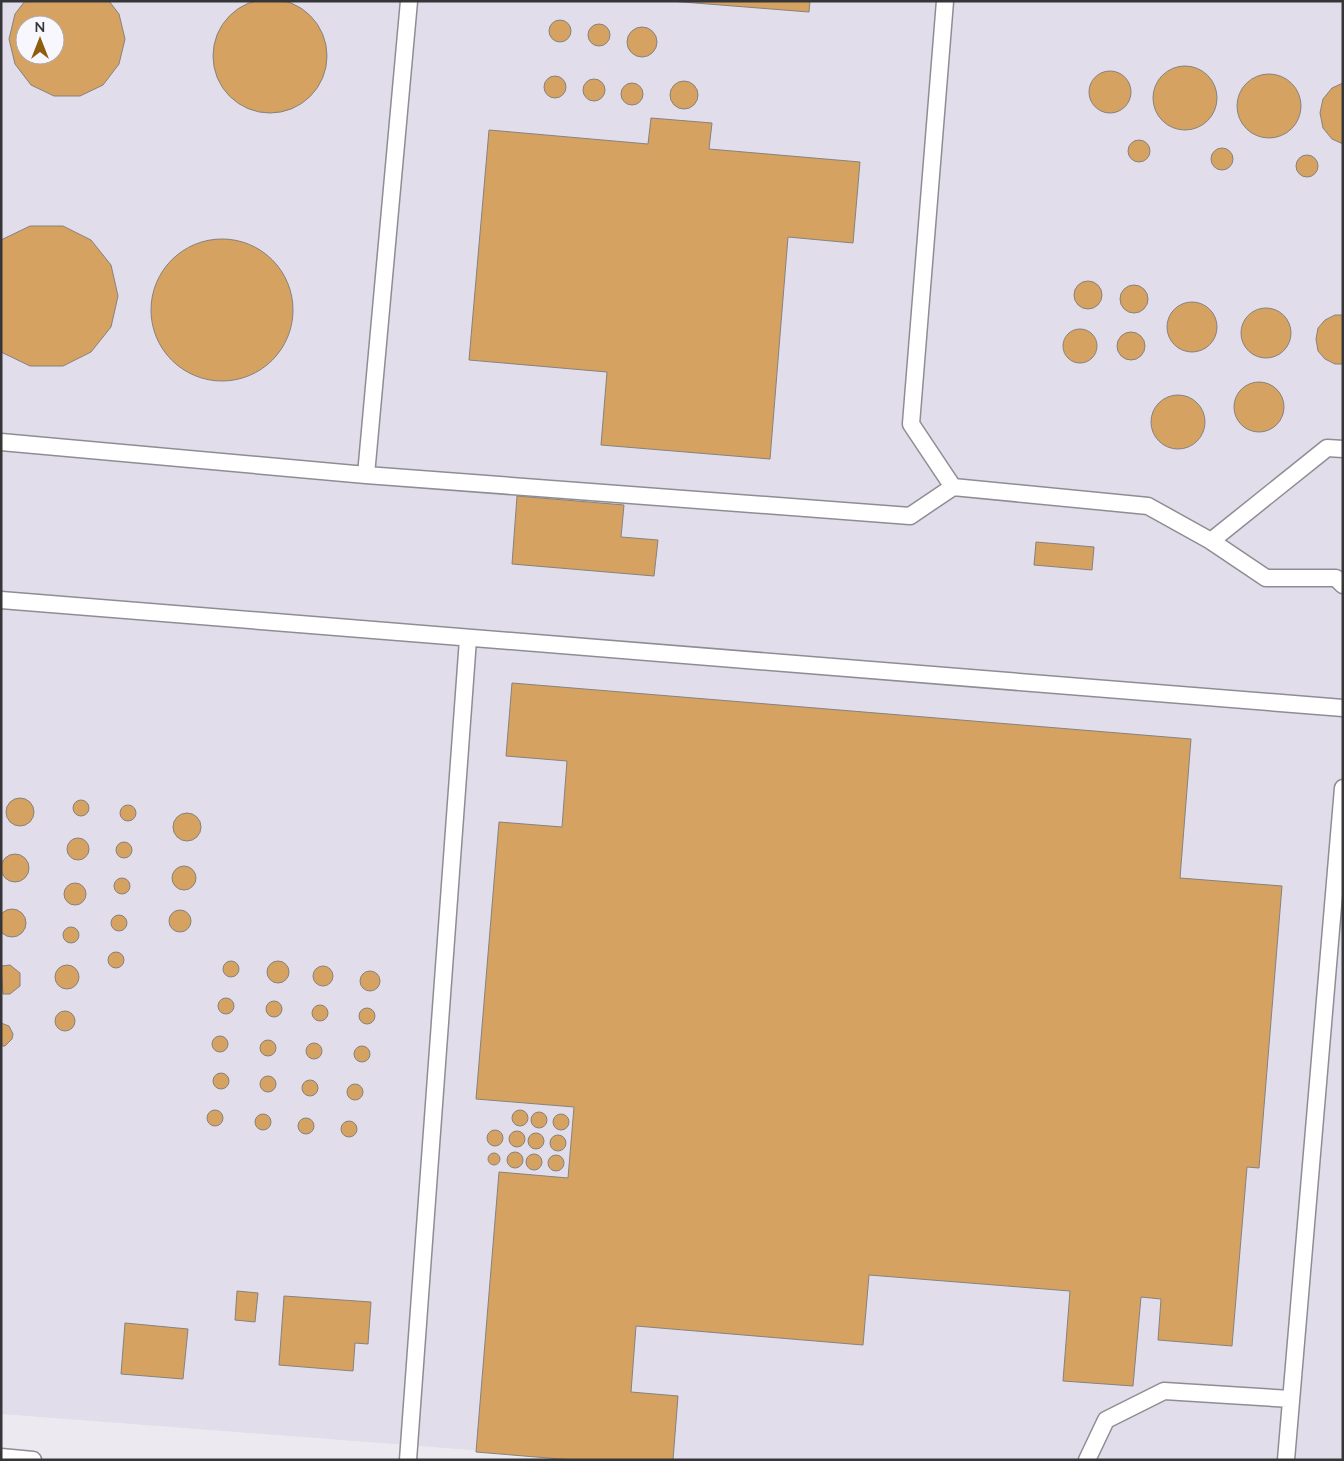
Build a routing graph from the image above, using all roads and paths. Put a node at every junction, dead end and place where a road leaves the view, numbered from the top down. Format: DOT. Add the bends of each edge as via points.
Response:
graph roads {
  1 [pos="409,1"];
  2 [pos="945,1"];
  3 [pos="1,442"];
  4 [pos="1343,449"];
  5 [pos="366,475"];
  6 [pos="953,487"];
  7 [pos="1211,541"];
  8 [pos="1343,585"];
  9 [pos="1,600"];
  10 [pos="468,639"];
  11 [pos="1343,708"];
  12 [pos="1343,788"];
  13 [pos="1291,1399"];
  14 [pos="1,1457"];
  15 [pos="33,1460"];
  16 [pos="408,1460"];
  17 [pos="1087,1460"];
  18 [pos="1286,1460"];
  1 -- 5 [label="lane"];
  2 -- 6 [label="lane" via="911,424"];
  3 -- 5 [label="lane"];
  4 -- 7 [label="lane" via="1326,448"];
  5 -- 6 [label="lane" via="910,516"];
  6 -- 7 [label="lane" via="1148,506"];
  7 -- 8 [label="lane" via="1266,578 1336,578"];
  9 -- 10 [label="lane"];
  10 -- 11 [label="lane"];
  10 -- 16 [label="lane"];
  12 -- 13 [label="lane"];
  13 -- 17 [label="lane" via="1164,1391 1106,1420"];
  13 -- 18 [label="lane"];
  14 -- 15 [label="lane"];
}
